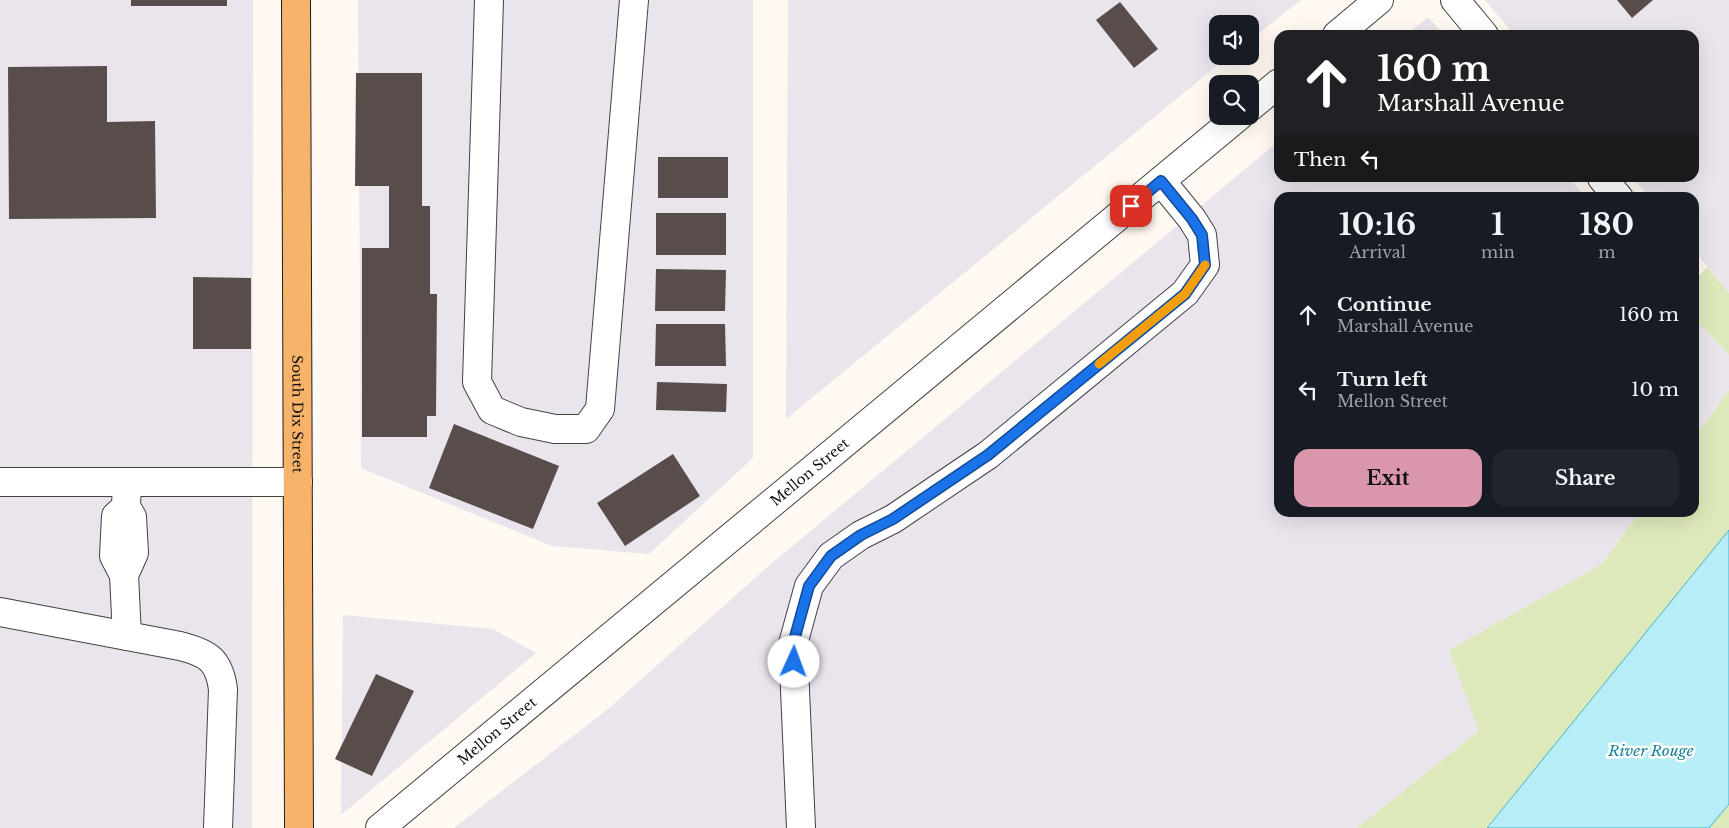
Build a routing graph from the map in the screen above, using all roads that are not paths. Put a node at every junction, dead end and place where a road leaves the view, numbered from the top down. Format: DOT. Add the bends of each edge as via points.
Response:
graph roads {
  1 [pos="296,0"];
  2 [pos="489,0"];
  3 [pos="634,0"];
  4 [pos="1379,0"];
  5 [pos="1455,0"];
  6 [pos="1343,30"];
  7 [pos="1480,30"];
  8 [pos="1274,87"];
  9 [pos="1259,100"];
  10 [pos="1228,125"];
  11 [pos="1161,181"];
  12 [pos="1605,182"];
  13 [pos="1614,192"];
  14 [pos="0,482"];
  15 [pos="298,482"];
  16 [pos="126,494"];
  17 [pos="0,612"];
  18 [pos="126,636"];
  19 [pos="218,828"];
  20 [pos="298,828"];
  21 [pos="380,828"];
  22 [pos="801,828"];
  1 -- 15 [label="main road, South Dix Street"];
  2 -- 3 [label="street" via="477,382 492,410 522,422 555,429 586,429 600,409"];
  4 -- 6 [label="street"];
  5 -- 7 [label="street"];
  8 -- 9 [label="street"];
  10 -- 11 [label="street, Mellon Street"];
  11 -- 21 [label="street, Mellon Street"];
  11 -- 22 [label="street" via="1202,235 1205,265 1185,294 988,455 831,556 809,586 793,644"];
  12 -- 13 [label="street"];
  14 -- 16 [label="street"];
  15 -- 16 [label="street"];
  15 -- 20 [label="main road, South Dix Street"];
  16 -- 18 [label="street" via="132,517 134,553 124,575"];
  17 -- 18 [label="street"];
  18 -- 19 [label="street" via="192,649 215,663 221,674"];
}
